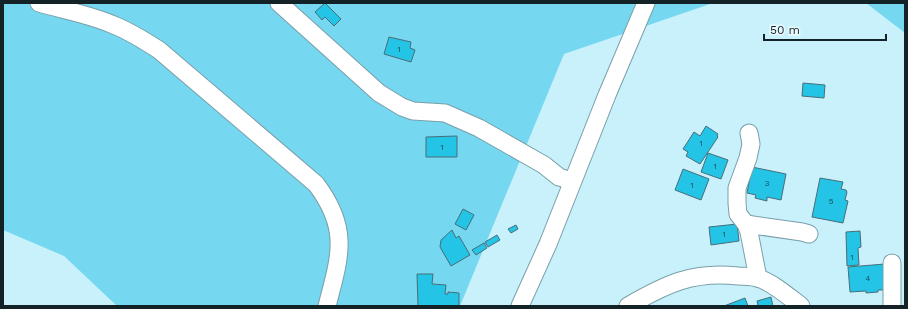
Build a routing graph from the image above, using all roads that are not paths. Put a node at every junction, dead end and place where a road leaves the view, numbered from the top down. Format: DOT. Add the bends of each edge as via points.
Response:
graph roads {
  1 [pos="39,3"];
  2 [pos="279,3"];
  3 [pos="646,3"];
  4 [pos="749,133"];
  5 [pos="572,181"];
  6 [pos="746,224"];
  7 [pos="809,234"];
  8 [pos="892,263"];
  9 [pos="758,278"];
  10 [pos="327,306"];
  11 [pos="520,306"];
  12 [pos="628,306"];
  13 [pos="801,306"];
  14 [pos="892,306"];
  1 -- 10 [label="street" via="110,24 138,37 216,98 316,184 333,210 340,238 338,263"];
  2 -- 5 [label="street" via="379,93 402,107 414,111 445,113 479,128 544,165 559,177"];
  3 -- 5 [label="street"];
  4 -- 6 [label="street" via="748,158 737,188 738,214"];
  5 -- 11 [label="street" via="548,244"];
  6 -- 7 [label="street"];
  6 -- 9 [label="street"];
  8 -- 14 [label="street"];
  9 -- 12 [label="street" via="720,274 700,276 657,290"];
  9 -- 13 [label="street"];
}
